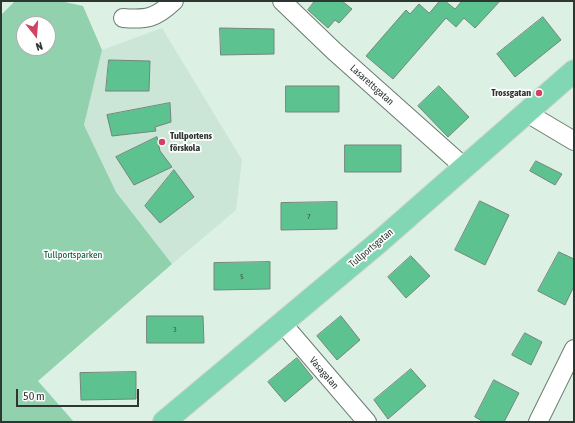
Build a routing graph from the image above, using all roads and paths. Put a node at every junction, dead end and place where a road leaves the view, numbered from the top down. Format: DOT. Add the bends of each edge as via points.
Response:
graph roads {
  1 [pos="174,1"];
  2 [pos="282,1"];
  3 [pos="123,18"];
  4 [pos="574,71"];
  5 [pos="527,113"];
  6 [pos="574,141"];
  7 [pos="464,167"];
  8 [pos="282,323"];
  9 [pos="574,349"];
  10 [pos="164,422"];
  11 [pos="367,422"];
  12 [pos="538,422"];
  1 -- 3 [label="street" via="162,12 142,19"];
  2 -- 7 [label="street, Lasarettsgatan"];
  4 -- 5 [label="main road, Tullportsgatan"];
  5 -- 6 [label="street"];
  5 -- 7 [label="main road, Tullportsgatan"];
  7 -- 8 [label="main road, Tullportsgatan"];
  8 -- 10 [label="main road, Tullportsgatan"];
  8 -- 11 [label="street, Vasagatan"];
  9 -- 12 [label="street"];
}
